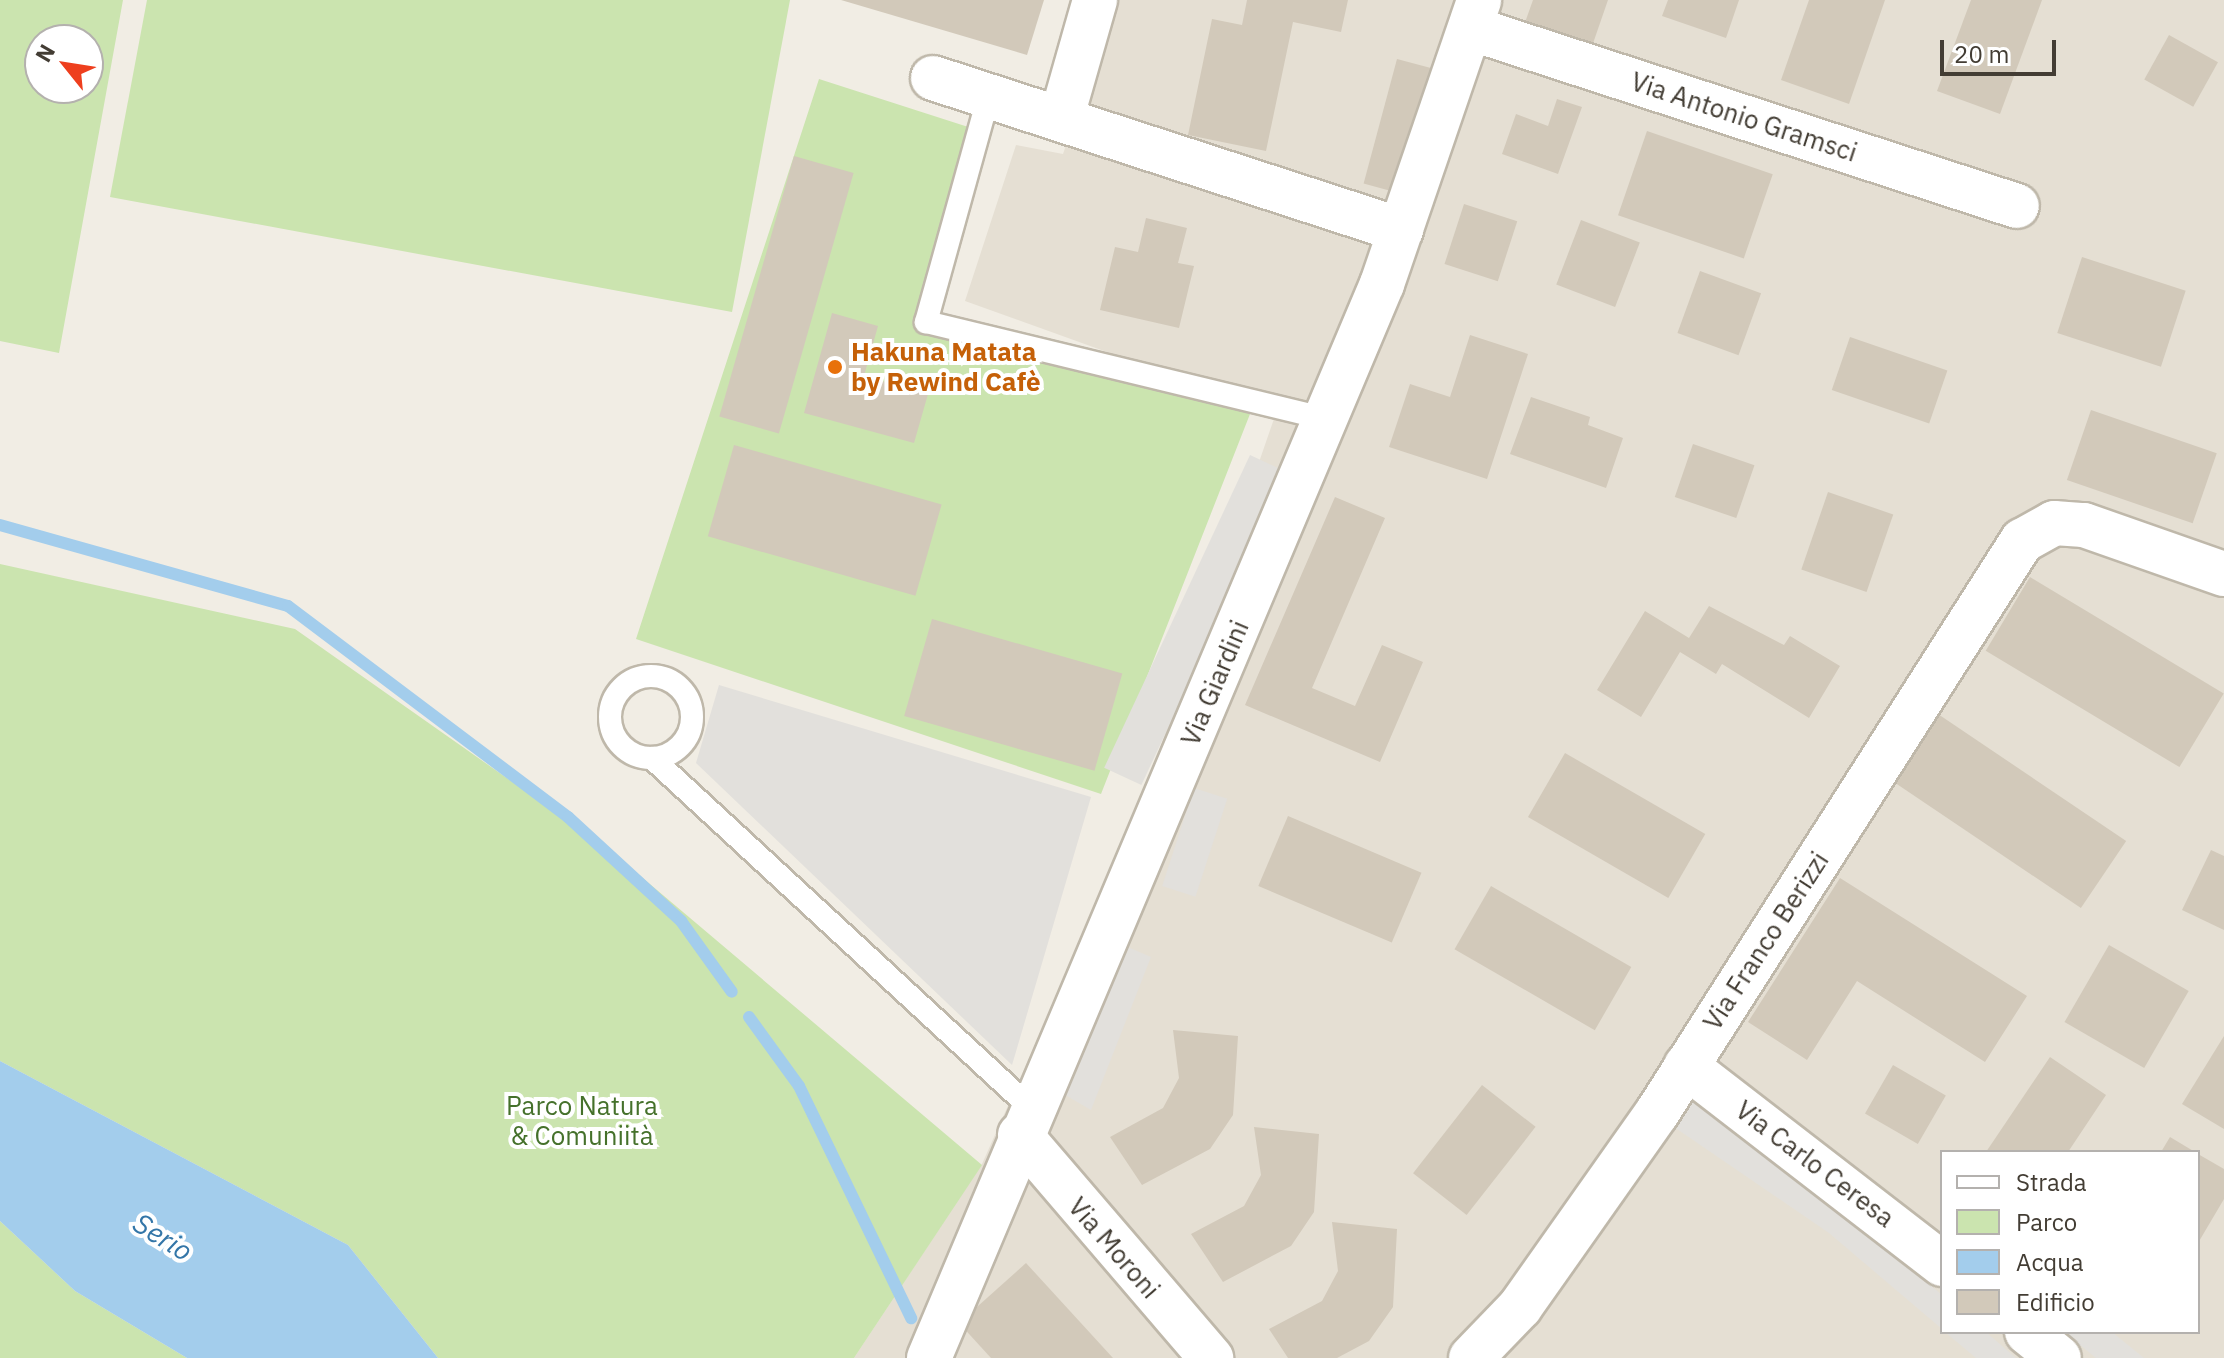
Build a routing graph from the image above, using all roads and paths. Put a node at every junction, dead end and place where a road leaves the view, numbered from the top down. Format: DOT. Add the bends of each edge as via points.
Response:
graph roads {
  1 [pos="1095,0"];
  2 [pos="1475,14"];
  3 [pos="933,78"];
  4 [pos="989,95"];
  5 [pos="1062,116"];
  6 [pos="2017,206"];
  7 [pos="1401,230"];
  8 [pos="1326,419"];
  9 [pos="2224,574"];
  10 [pos="652,758"];
  11 [pos="1686,1066"];
  12 [pos="1026,1122"];
  13 [pos="1940,1262"];
  14 [pos="2029,1334"];
  15 [pos="929,1358"];
  16 [pos="1211,1358"];
  17 [pos="1471,1358"];
  18 [pos="2059,1358"];
  1 -- 5 [label="street"];
  2 -- 6 [label="street, Via Antonio Gramsci"];
  2 -- 7 [label="street, Via Giardini"];
  3 -- 4 [label="street"];
  4 -- 5 [label="street"];
  4 -- 8 [label="lane" via="926,322"];
  5 -- 7 [label="street"];
  7 -- 8 [label="street, Via Giardini"];
  8 -- 12 [label="street, Via Giardini"];
  9 -- 11 [label="street, Via Franco Berizzi" via="2084,525 2054,523 2022,541"];
  10 -- 12 [label="lane"];
  11 -- 13 [label="street, Via Carlo Ceresa"];
  11 -- 17 [label="street, Via Franco Berizzi" via="1520,1307"];
  12 -- 15 [label="street, Via Giardini"];
  12 -- 16 [label="street, Via Moroni"];
  14 -- 18 [label="street"];
}
